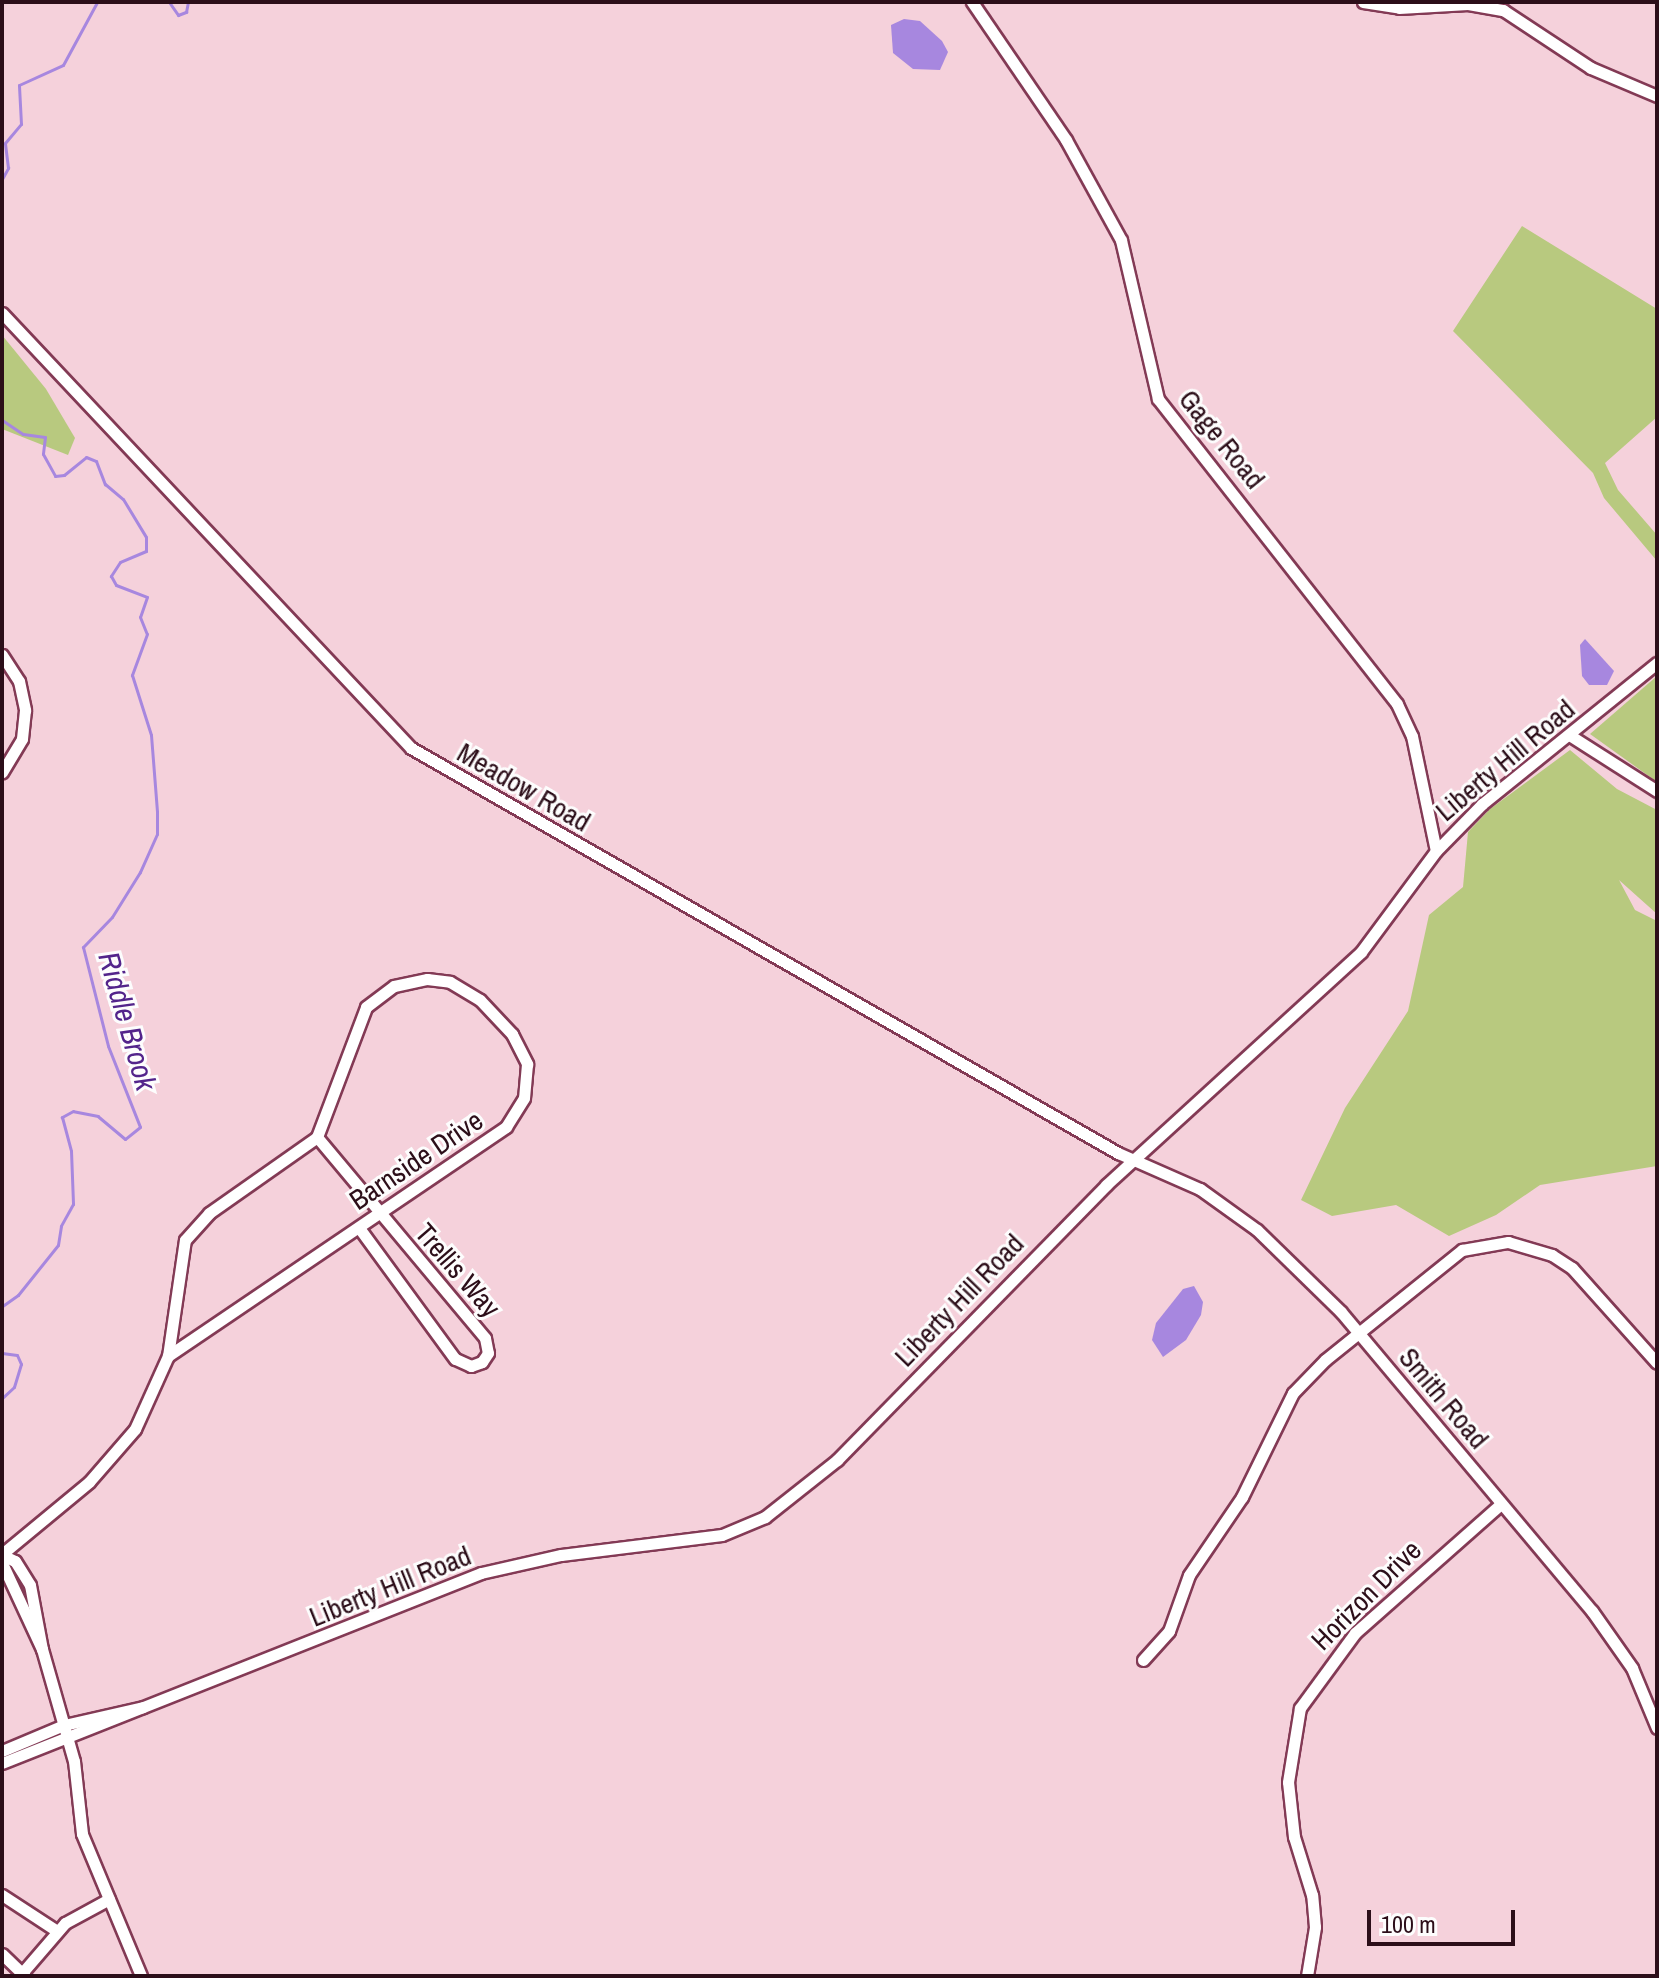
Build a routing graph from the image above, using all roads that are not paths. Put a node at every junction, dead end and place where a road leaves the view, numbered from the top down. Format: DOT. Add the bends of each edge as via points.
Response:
graph roads {
  1 [pos="972,2"];
  2 [pos="1363,2"];
  3 [pos="1657,96"];
  4 [pos="2,313"];
  5 [pos="2,655"];
  6 [pos="1657,663"];
  7 [pos="1571,736"];
  8 [pos="2,772"];
  9 [pos="1657,791"];
  10 [pos="1436,851"];
  11 [pos="317,1137"];
  12 [pos="1134,1160"];
  13 [pos="379,1213"];
  14 [pos="359,1228"];
  15 [pos="1359,1333"];
  16 [pos="168,1356"];
  17 [pos="1657,1363"];
  18 [pos="1501,1504"];
  19 [pos="2,1554"];
  20 [pos="2,1563"];
  21 [pos="42,1649"];
  22 [pos="1143,1660"];
  23 [pos="1657,1728"];
  24 [pos="65,1730"];
  25 [pos="2,1751"];
  26 [pos="2,1763"];
  27 [pos="2,1895"];
  28 [pos="109,1899"];
  29 [pos="57,1931"];
  30 [pos="2,1954"];
  31 [pos="24,1974"];
  32 [pos="141,1976"];
  33 [pos="1307,1976"];
  1 -- 10 [label="street, Gage Road" via="1066,140 1121,240 1158,399 1397,704 1414,744"];
  2 -- 3 [label="street" via="1503,10 1591,68"];
  4 -- 12 [label="street, Meadow Road" via="411,748"];
  5 -- 8 [label="street" via="19,681 25,710 22,739"];
  6 -- 7 [label="street, Liberty Hill Road"];
  7 -- 9 [label="street"];
  7 -- 10 [label="street, Liberty Hill Road" via="1494,794"];
  10 -- 12 [label="street, Liberty Hill Road" via="1361,952"];
  11 -- 13 [label="street, Trellis Way"];
  11 -- 13 [label="street, Barnside Drive" via="355,1027 384,991 416,980 450,982 480,1000 512,1034 528,1076 513,1118 497,1135"];
  11 -- 16 [label="street" via="191,1230 182,1252"];
  12 -- 15 [label="street, Smith Road" via="1230,1208 1283,1253"];
  12 -- 24 [label="street, Liberty Hill Road" via="837,1460 765,1517 722,1535 561,1555 481,1573 277,1658"];
  13 -- 14 [label="street, Barnside Drive"];
  13 -- 14 [label="street, Trellis Way" via="485,1338 488,1353 482,1362 471,1366 455,1359"];
  14 -- 16 [label="street, Barnside Drive"];
  15 -- 17 [label="street" via="1442,1262 1462,1250 1508,1242 1531,1246 1572,1268"];
  15 -- 18 [label="street, Smith Road"];
  15 -- 22 [label="street" via="1316,1368 1279,1412 1242,1497 1189,1575 1169,1631"];
  16 -- 19 [label="street" via="140,1419 114,1457"];
  18 -- 23 [label="street, Smith Road" via="1613,1638 1648,1700"];
  18 -- 33 [label="street, Horizon Drive" via="1355,1633 1300,1708 1288,1782 1294,1837 1312,1895 1315,1927"];
  19 -- 21 [label="street" via="15,1561 30,1585"];
  20 -- 21 [label="street"];
  21 -- 24 [label="street"];
  24 -- 25 [label="street, Liberty Hill Road"];
  24 -- 26 [label="street, Liberty Hill Road"];
  24 -- 28 [label="street" via="82,1834"];
  27 -- 29 [label="street"];
  28 -- 29 [label="street"];
  28 -- 32 [label="street"];
  29 -- 31 [label="street"];
  30 -- 31 [label="street"];
}
